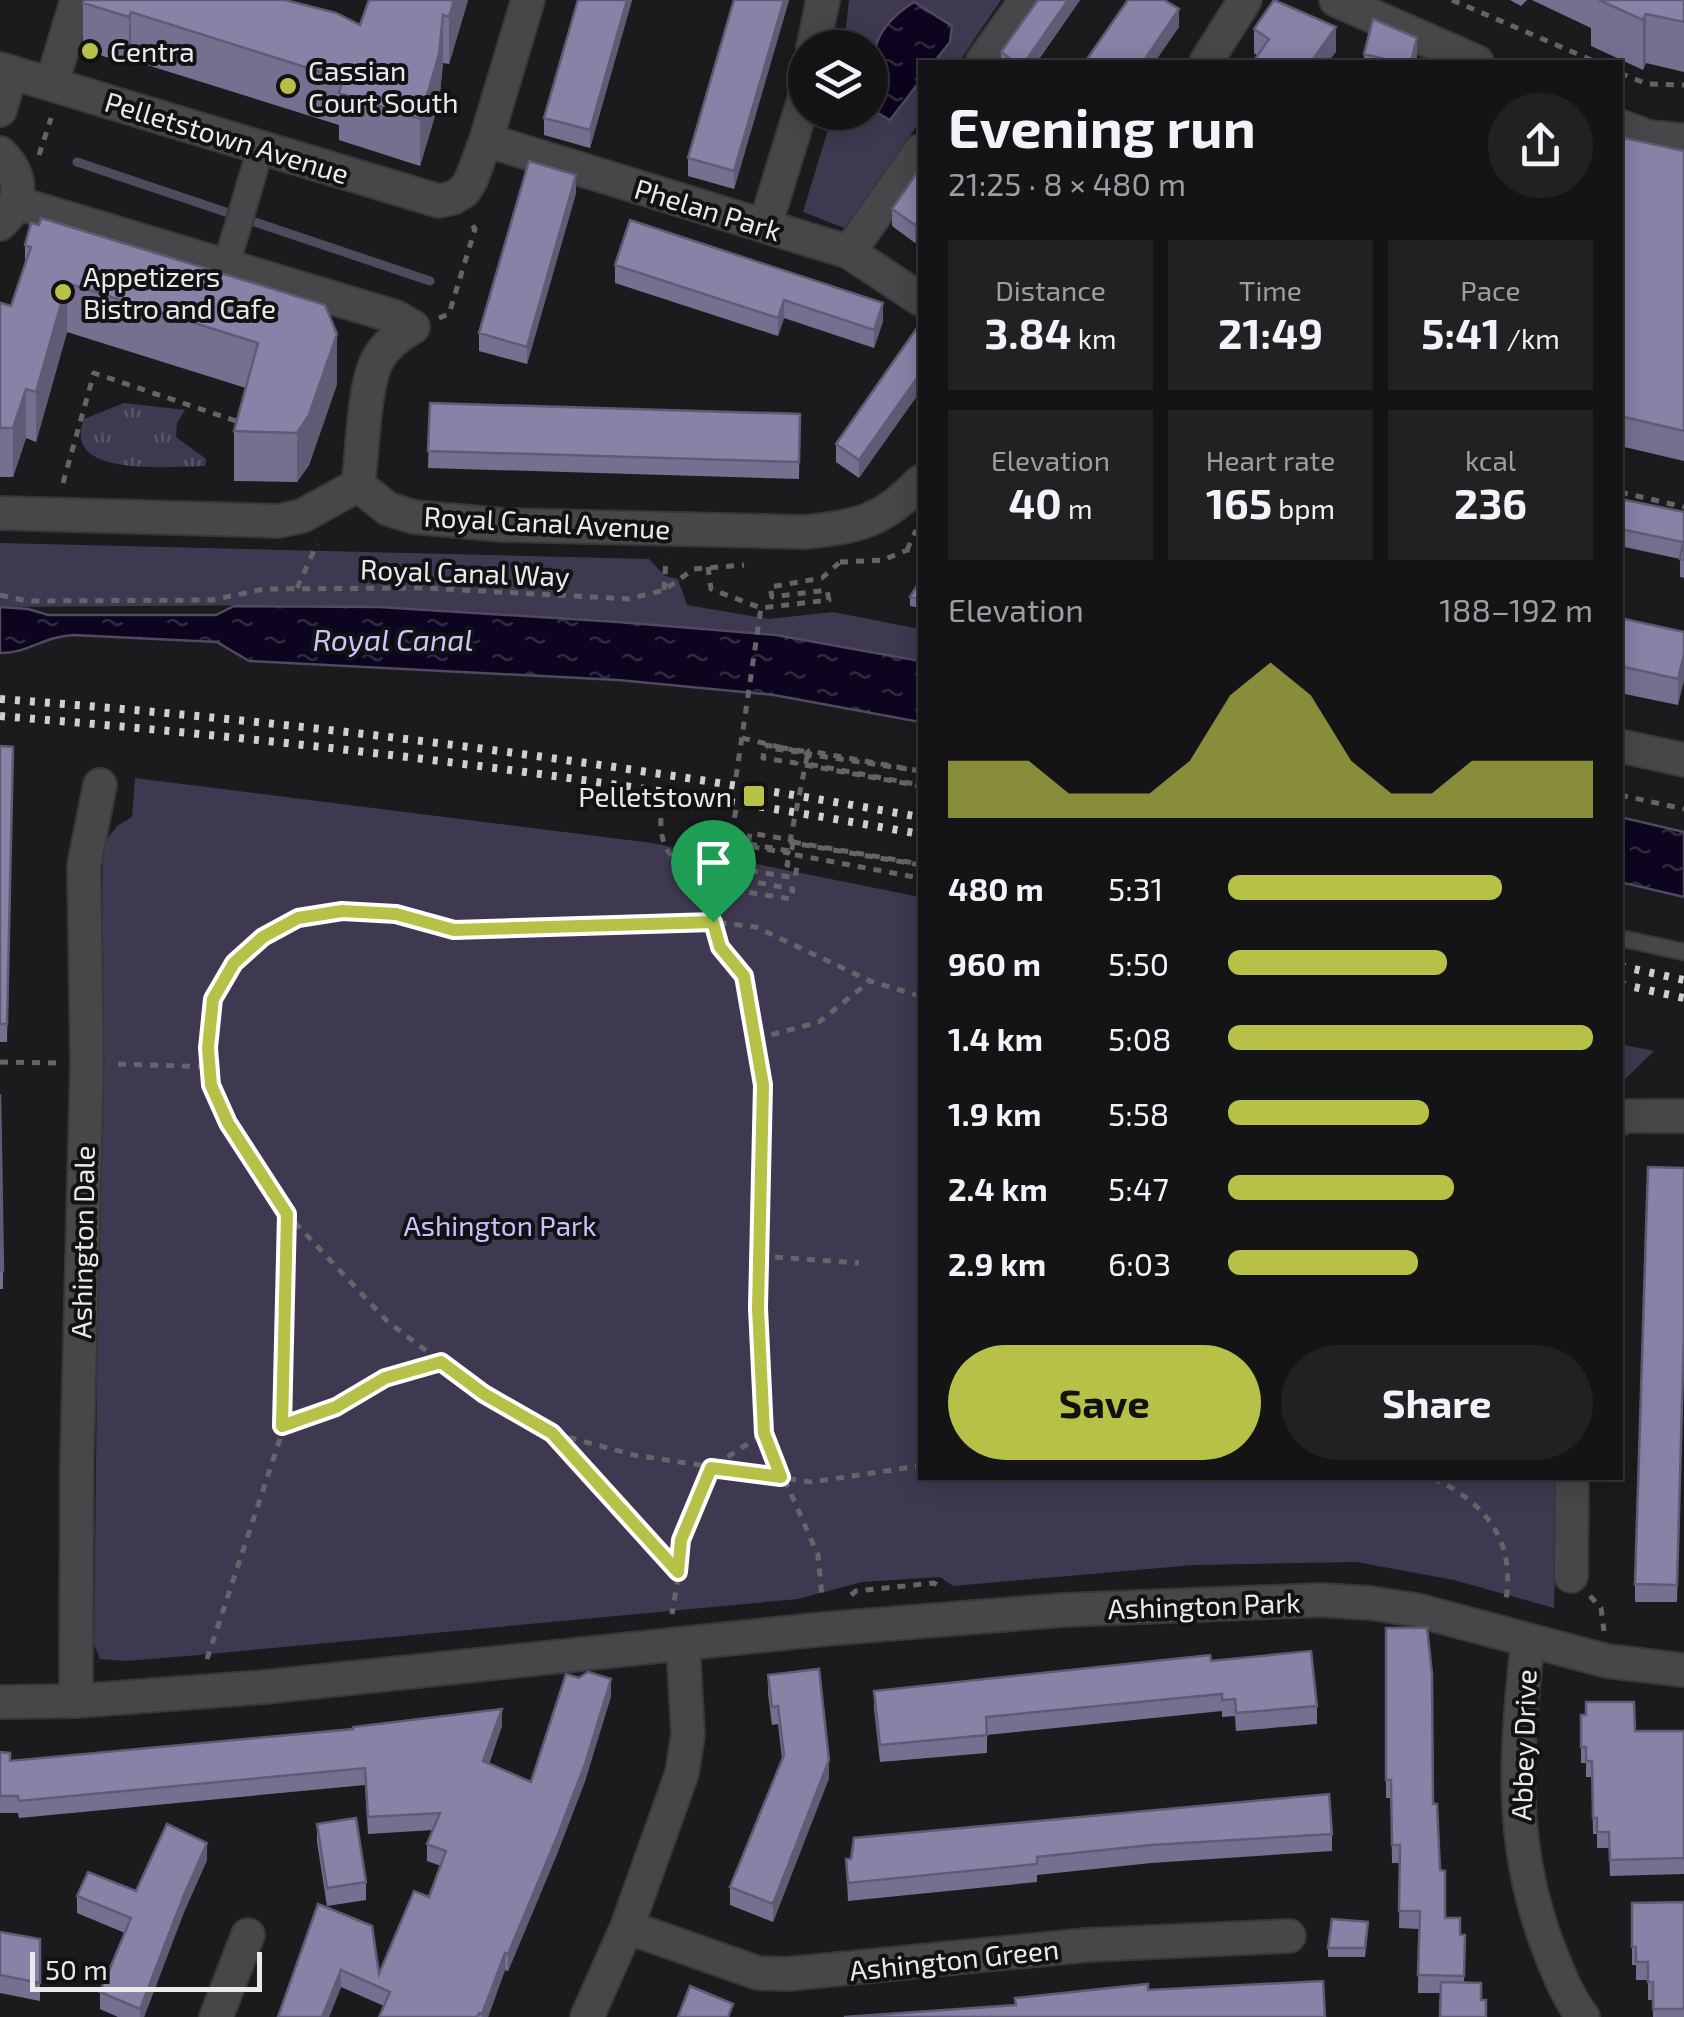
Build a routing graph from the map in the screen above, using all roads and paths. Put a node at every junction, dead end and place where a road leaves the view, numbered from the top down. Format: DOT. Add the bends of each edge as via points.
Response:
graph roads {
  1 [pos="78,0"];
  2 [pos="528,0"];
  3 [pos="823,0"];
  4 [pos="1026,0"];
  5 [pos="1336,0"];
  6 [pos="1452,0"];
  7 [pos="1239,2"];
  8 [pos="817,30"];
  9 [pos="983,60"];
  10 [pos="1207,60"];
  11 [pos="1472,60"];
  12 [pos="1591,60"];
  13 [pos="6,70"];
  14 [pos="1623,74"];
  15 [pos="52,83"];
  16 [pos="1684,85"];
  17 [pos="0,110"];
  18 [pos="1623,127"];
  19 [pos="795,130"];
  20 [pos="486,140"];
  21 [pos="1684,140"];
  22 [pos="260,147"];
  23 [pos="918,153"];
  24 [pos="0,154"];
  25 [pos="453,198"];
  26 [pos="14,211"];
  27 [pos="765,226"];
  28 [pos="231,252"];
  29 [pos="849,252"];
  30 [pos="918,299"];
  31 [pos="395,338"];
  32 [pos="239,422"];
  33 [pos="358,485"];
  34 [pos="1623,493"];
  35 [pos="915,506"];
  36 [pos="1684,507"];
  37 [pos="0,513"];
  38 [pos="62,515"];
  39 [pos="907,550"];
  40 [pos="918,550"];
  41 [pos="821,562"];
  42 [pos="840,562"];
  43 [pos="746,565"];
  44 [pos="708,567"];
  45 [pos="0,595"];
  46 [pos="761,608"];
  47 [pos="742,738"];
  48 [pos="767,745"];
  49 [pos="1623,747"];
  50 [pos="810,754"];
  51 [pos="810,754"];
  52 [pos="810,754"];
  53 [pos="810,754"];
  54 [pos="1684,760"];
  55 [pos="806,765"];
  56 [pos="918,771"];
  57 [pos="918,771"];
  58 [pos="736,777"];
  59 [pos="100,785"];
  60 [pos="918,786"];
  61 [pos="918,786"];
  62 [pos="1623,796"];
  63 [pos="1684,809"];
  64 [pos="736,810"];
  65 [pos="661,818"];
  66 [pos="730,840"];
  67 [pos="790,841"];
  68 [pos="918,865"];
  69 [pos="918,865"];
  70 [pos="918,879"];
  71 [pos="918,879"];
  72 [pos="720,886"];
  73 [pos="713,922"];
  74 [pos="1623,939"];
  75 [pos="1684,952"];
  76 [pos="870,981"];
  77 [pos="918,995"];
  78 [pos="756,1038"];
  79 [pos="0,1062"];
  80 [pos="87,1064"];
  81 [pos="210,1066"];
  82 [pos="1684,1116"];
  83 [pos="1623,1119"];
  84 [pos="287,1214"];
  85 [pos="759,1256"];
  86 [pos="859,1262"];
  87 [pos="441,1362"];
  88 [pos="282,1426"];
  89 [pos="552,1433"];
  90 [pos="764,1433"];
  91 [pos="918,1466"];
  92 [pos="711,1468"];
  93 [pos="781,1477"];
  94 [pos="1437,1480"];
  95 [pos="1572,1480"];
  96 [pos="678,1572"];
  97 [pos="1571,1576"];
  98 [pos="824,1630"];
  99 [pos="677,1631"];
  100 [pos="1514,1636"];
  101 [pos="207,1660"];
  102 [pos="1607,1661"];
  103 [pos="1684,1670"];
  104 [pos="76,1701"];
  105 [pos="0,1702"];
  106 [pos="626,1928"];
  107 [pos="248,1935"];
  108 [pos="1289,1936"];
  109 [pos="216,2017"];
  110 [pos="587,2017"];
  111 [pos="1583,2017"];
  1 -- 15 [label="street"];
  2 -- 20 [label="street"];
  3 -- 8 [label="street"];
  4 -- 9 [label="street"];
  5 -- 11 [label="street"];
  6 -- 12 [label="path"];
  7 -- 10 [label="street"];
  13 -- 15 [label="street, Pelletstown Avenue"];
  13 -- 17 [label="street"];
  14 -- 16 [label="path" via="1647,84"];
  15 -- 22 [label="street, Pelletstown Avenue"];
  15 -- 26 [label="path" via="56,105"];
  18 -- 21 [label="street"];
  19 -- 27 [label="street"];
  20 -- 25 [label="street" via="471,180"];
  20 -- 27 [label="street, Phelan Park"];
  22 -- 25 [label="street, Pelletstown Avenue" via="424,198"];
  22 -- 28 [label="street"];
  23 -- 29 [label="street"];
  24 -- 26 [label="street" via="17,176"];
  25 -- 31 [label="path" via="475,229 449,314"];
  26 -- 28 [label="street"];
  27 -- 29 [label="street, Phelan Park"];
  28 -- 31 [label="street" via="413,327"];
  29 -- 30 [label="street, Phelan Park"];
  31 -- 33 [label="street" via="377,360"];
  32 -- 38 [label="path" via="94,373 63,475"];
  33 -- 35 [label="street, Royal Canal Avenue" via="388,509 503,525 806,532 862,524"];
  33 -- 38 [label="street" via="280,521"];
  34 -- 36 [label="path"];
  35 -- 39 [label="path"];
  37 -- 38 [label="street"];
  39 -- 40 [label="path"];
  39 -- 42 [label="path" via="883,560"];
  41 -- 42 [label="path"];
  42 -- 46 [label="path" via="822,578 770,587 772,597 827,590 829,600"];
  43 -- 44 [label="path, Royal Canal Way"];
  44 -- 45 [label="path, Royal Canal Way" via="630,599 425,588 264,588 212,600 27,601"];
  44 -- 46 [label="path" via="711,588"];
  46 -- 47 [label="path"];
  47 -- 48 [label="path"];
  47 -- 58 [label="path"];
  48 -- 50 [label="path, bridge"];
  48 -- 55 [label="path, bridge" via="798,752 796,763 763,758 765,745 808,752"];
  49 -- 54 [label="street"];
  51 -- 56 [label="path, bridge"];
  52 -- 57 [label="path, bridge"];
  53 -- 60 [label="path, bridge" via="808,764"];
  55 -- 61 [label="path, bridge"];
  55 -- 67 [label="path, bridge"];
  59 -- 80 [label="street, Ashington Dale" via="84,865"];
  62 -- 63 [label="path"];
  64 -- 66 [label="path"];
  65 -- 72 [label="path" via="662,845 672,858"];
  66 -- 67 [label="path, bridge" via="750,844 776,849 790,851 792,840 750,833 748,846 788,854"];
  66 -- 72 [label="path"];
  67 -- 68 [label="path, bridge"];
  69 -- 71 [label="path, bridge" via="793,843 791,854"];
  70 -- 72 [label="path" via="789,856 788,865 798,867 795,878 741,870 738,879 793,888 790,899"];
  72 -- 73 [label="path"];
  73 -- 76 [label="path" via="756,927"];
  73 -- 78 [label="path" via="720,947 744,976"];
  73 -- 81 [label="path" via="454,930 396,914 342,911 298,918 234,963 213,999"];
  74 -- 75 [label="lane"];
  76 -- 77 [label="path"];
  76 -- 78 [label="path" via="819,1022"];
  78 -- 85 [label="path" via="763,1085"];
  79 -- 80 [label="path"];
  80 -- 81 [label="path"];
  80 -- 104 [label="street, Ashington Dale"];
  81 -- 84 [label="path" via="228,1123"];
  82 -- 83 [label="street"];
  84 -- 87 [label="path" via="388,1322"];
  84 -- 88 [label="path"];
  85 -- 86 [label="path"];
  85 -- 90 [label="path"];
  87 -- 88 [label="path" via="385,1378 336,1407"];
  87 -- 89 [label="path"];
  88 -- 101 [label="path"];
  89 -- 92 [label="path"];
  89 -- 96 [label="path"];
  90 -- 92 [label="path"];
  90 -- 93 [label="path"];
  91 -- 93 [label="path" via="811,1482"];
  92 -- 93 [label="path"];
  92 -- 96 [label="path" via="681,1540"];
  93 -- 98 [label="path" via="818,1556"];
  94 -- 100 [label="path" via="1478,1506 1502,1538"];
  95 -- 97 [label="street"];
  96 -- 99 [label="path"];
  97 -- 102 [label="path" via="1601,1608"];
  98 -- 99 [label="street, Ashington Park"];
  98 -- 100 [label="street, Ashington Park" via="1064,1610 1320,1600 1416,1610"];
  99 -- 104 [label="street, Ashington Park" via="264,1687"];
  99 -- 106 [label="street" via="688,1736 682,1773"];
  100 -- 102 [label="street, Ashington Park"];
  100 -- 111 [label="street, Abbey Drive" via="1518,1823 1535,1914 1568,1997"];
  102 -- 103 [label="street, Ashington Park"];
  104 -- 105 [label="street, Ashington Park"];
  106 -- 108 [label="street, Ashington Green" via="758,1974 1087,1945"];
  106 -- 110 [label="street"];
  107 -- 109 [label="street"];
}
